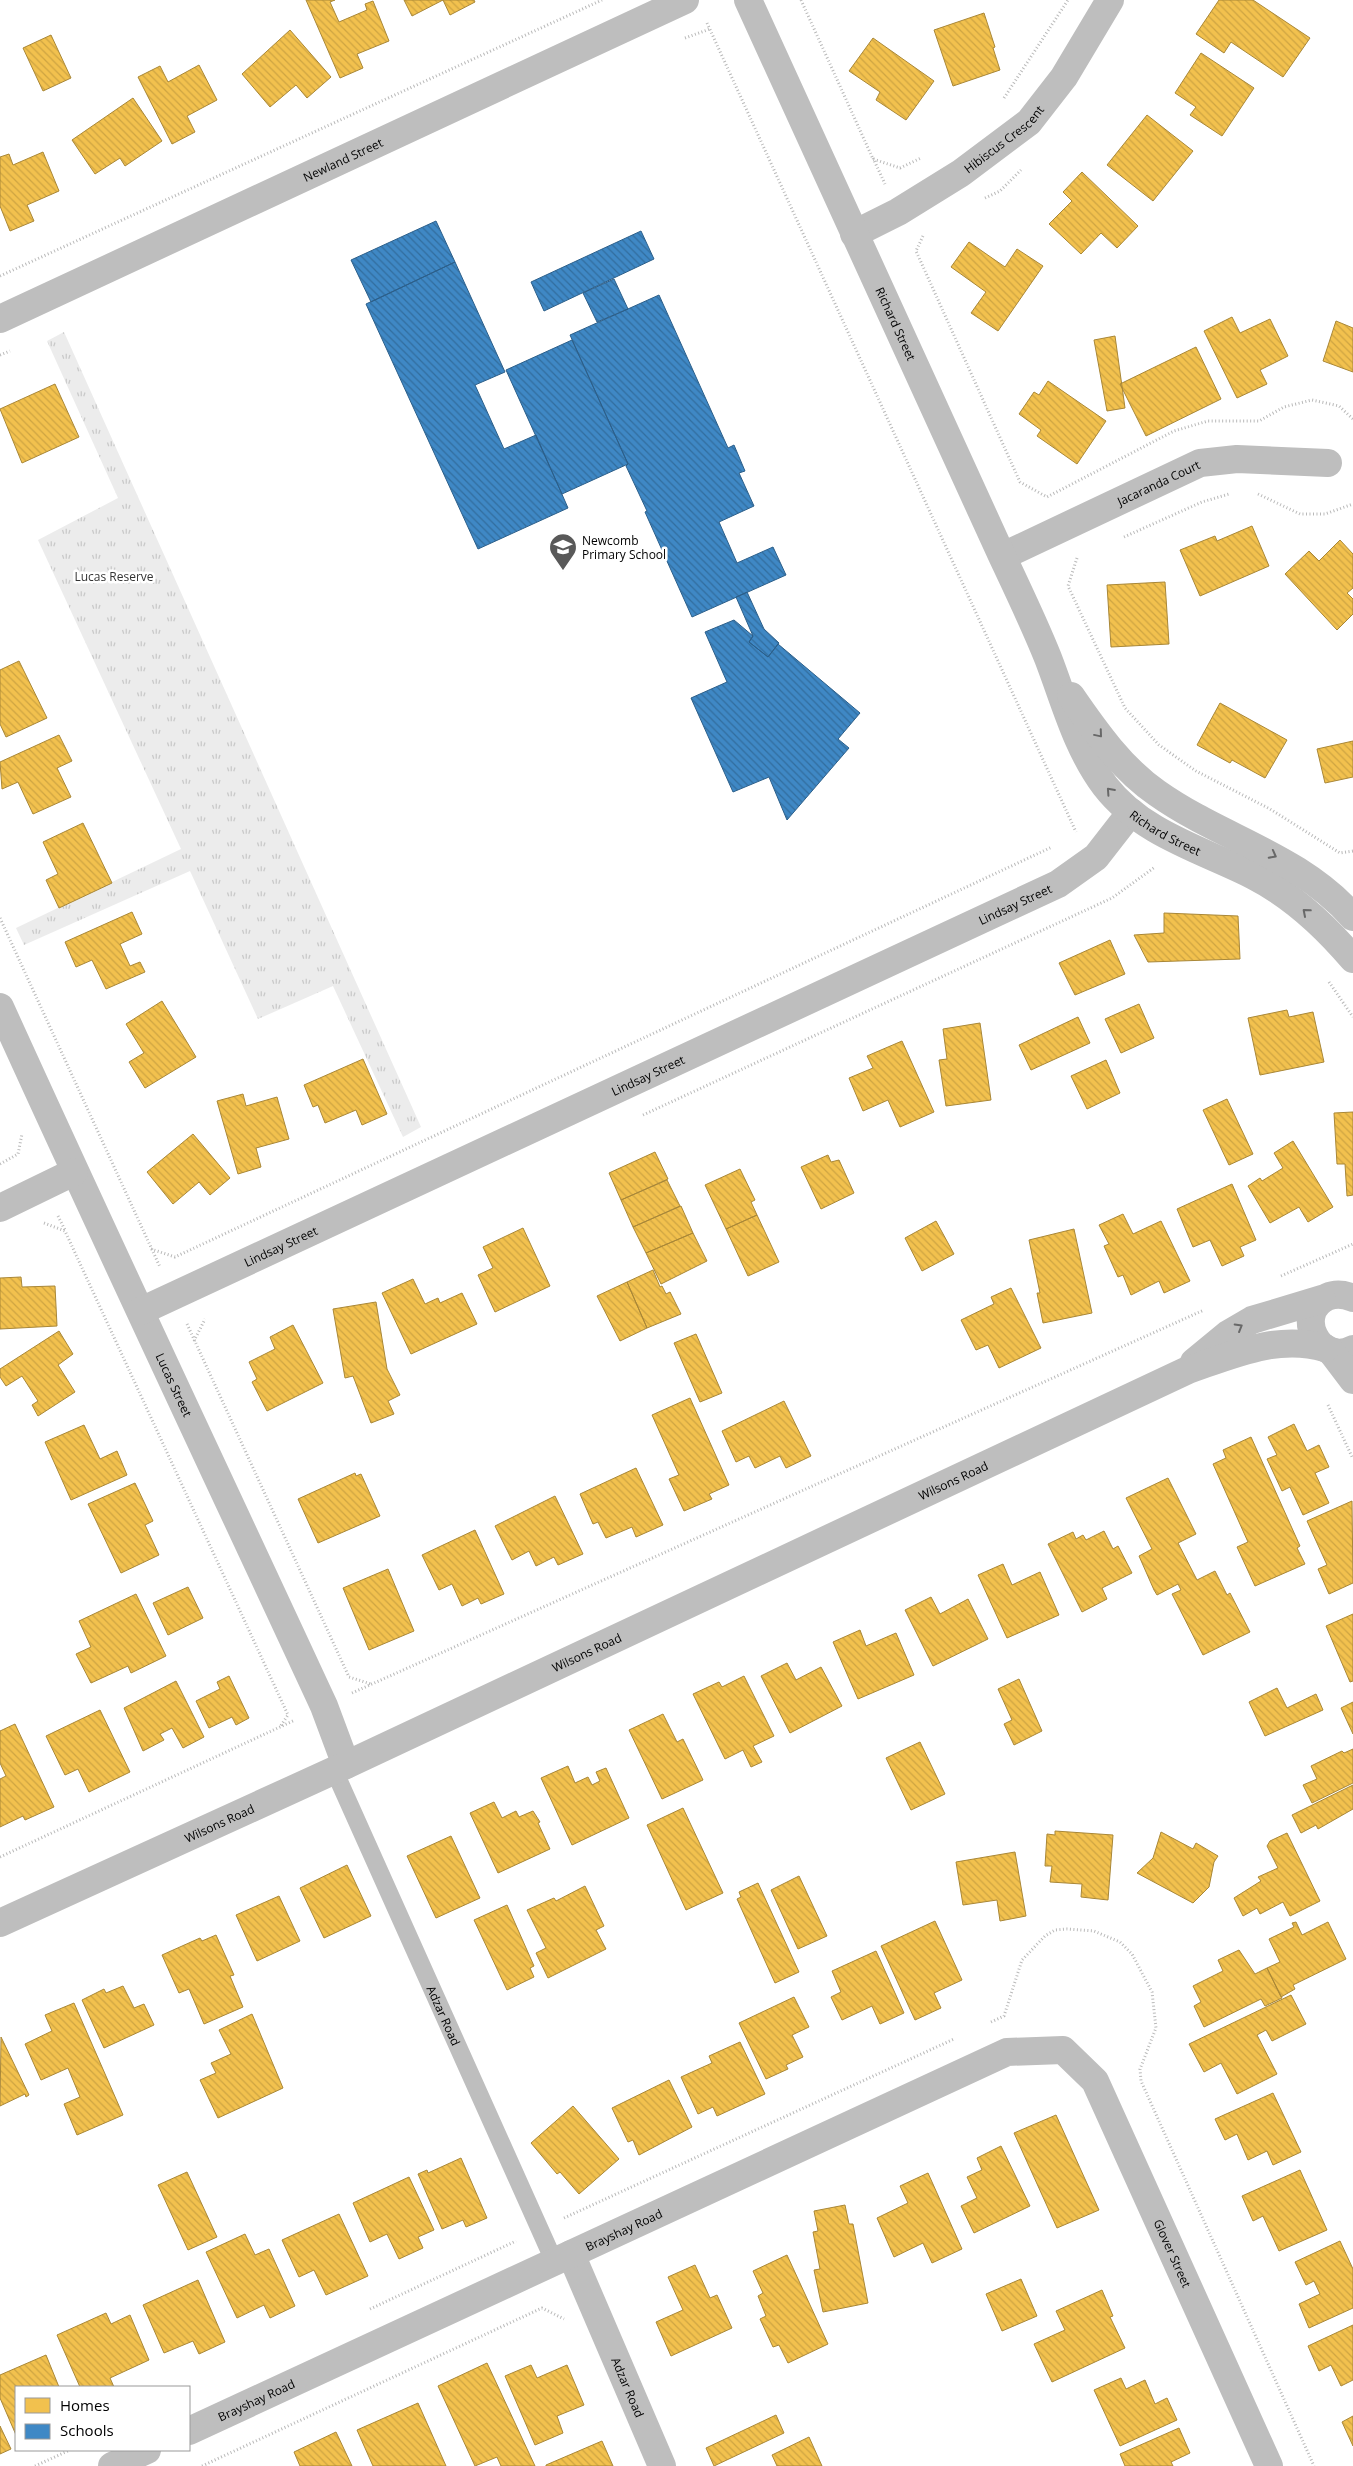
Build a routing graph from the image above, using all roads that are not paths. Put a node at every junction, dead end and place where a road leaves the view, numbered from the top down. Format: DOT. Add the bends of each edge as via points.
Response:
graph roads {
  1 [pos="685,0"];
  2 [pos="748,0"];
  3 [pos="1110,0"];
  4 [pos="854,234"];
  5 [pos="0,319"];
  6 [pos="1328,463"];
  7 [pos="1002,556"];
  8 [pos="1044,650"];
  9 [pos="1148,787"];
  10 [pos="1132,812"];
  11 [pos="1241,839"];
  12 [pos="1230,865"];
  13 [pos="1353,916"];
  14 [pos="1333,937"];
  15 [pos="1353,959"];
  16 [pos="0,1008"];
  17 [pos="74,1172"];
  18 [pos="0,1208"];
  19 [pos="1340,1294"];
  20 [pos="141,1311"];
  21 [pos="1336,1349"];
  22 [pos="1172,1377"];
  23 [pos="1353,1380"];
  24 [pos="340,1767"];
  25 [pos="0,1923"];
  26 [pos="1063,2050"];
  27 [pos="562,2258"];
  28 [pos="190,2431"];
  29 [pos="146,2451"];
  30 [pos="112,2466"];
  31 [pos="662,2466"];
  32 [pos="1269,2466"];
  1 -- 5 [label="street, Newland Street"];
  2 -- 4 [label="street, Richard Street"];
  3 -- 4 [label="street, Hibiscus Crescent" via="1064,76 1029,122 953,178 898,212"];
  4 -- 7 [label="street, Richard Street"];
  6 -- 7 [label="street, Jacaranda Court" via="1237,459 1200,463"];
  7 -- 8 [label="street, Richard Street"];
  8 -- 9 [label="street, Richard Street, one-way" via="1066,690 1089,722"];
  10 -- 8 [label="street, Richard Street, one-way" via="1107,788 1080,745"];
  9 -- 10 [label="street, Lindsay Street"];
  9 -- 11 [label="street, Richard Street" via="1183,810"];
  10 -- 12 [label="street, Richard Street" via="1167,836"];
  10 -- 20 [label="street, Lindsay Street" via="1096,857 1058,884"];
  11 -- 12 [label="street"];
  11 -- 13 [label="street, Richard Street, one-way" via="1307,876"];
  14 -- 12 [label="street, Richard Street, one-way" via="1278,891"];
  13 -- 14 [label="street"];
  14 -- 15 [label="street, Richard Street"];
  16 -- 17 [label="street, Lucas Street"];
  17 -- 18 [label="street"];
  17 -- 20 [label="street, Lucas Street"];
  19 -- 21 [label="street" via="1311,1315 1310,1328 1315,1339"];
  22 -- 19 [label="street, Wilsons Road, one-way" via="1228,1334 1252,1320"];
  20 -- 24 [label="street, Lucas Street" via="324,1706"];
  21 -- 22 [label="street, Wilsons Road" via="1302,1343 1267,1345"];
  21 -- 23 [label="street"];
  22 -- 24 [label="street, Wilsons Road"];
  24 -- 25 [label="street, Wilsons Road"];
  24 -- 27 [label="lane, Adzar Road" via="540,2230"];
  26 -- 27 [label="street, Brayshay Road" via="1007,2052"];
  26 -- 32 [label="street, Glover Street" via="1095,2082"];
  27 -- 28 [label="street, Brayshay Road"];
  27 -- 31 [label="street, Adzar Road"];
  29 -- 30 [label="street"];
}
